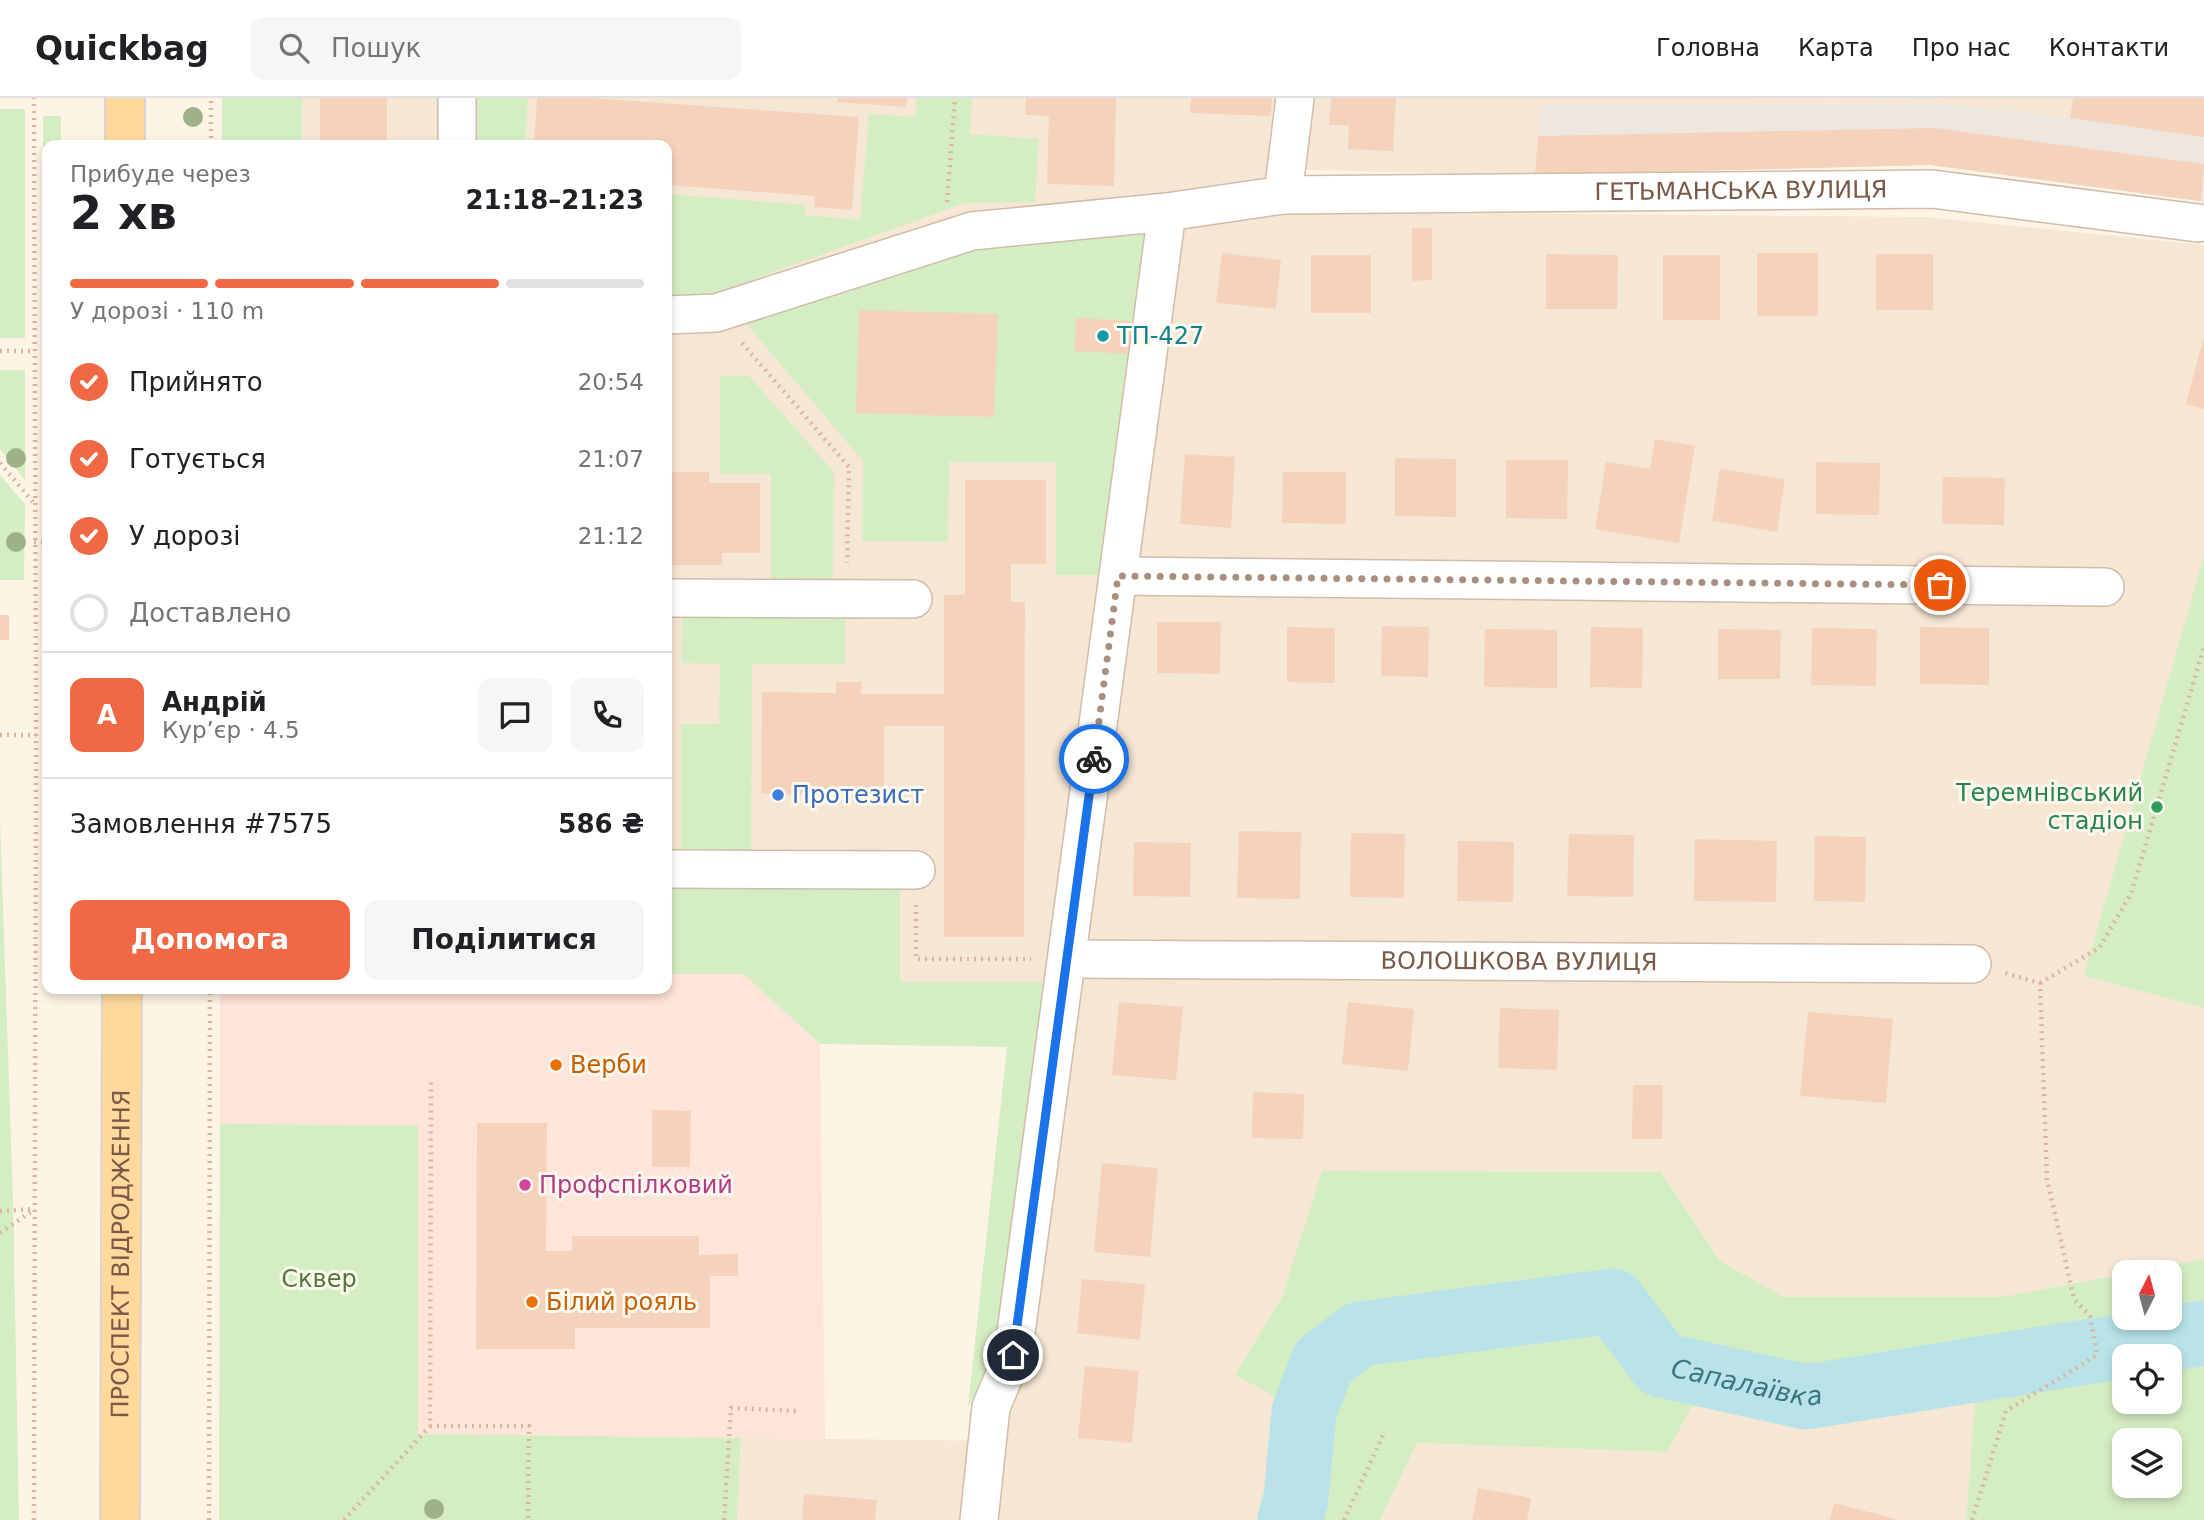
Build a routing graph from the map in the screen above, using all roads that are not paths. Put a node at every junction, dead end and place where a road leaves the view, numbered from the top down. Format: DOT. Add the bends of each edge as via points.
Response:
graph roads {
  1 [pos="125,98"];
  2 [pos="457,98"];
  3 [pos="1295,98"];
  4 [pos="125,140"];
  5 [pos="457,140"];
  6 [pos="1283,195"];
  7 [pos="1167,212"];
  8 [pos="2198,223"];
  9 [pos="672,315"];
  10 [pos="1118,576"];
  11 [pos="2105,587"];
  12 [pos="672,598"];
  13 [pos="913,599"];
  14 [pos="672,869"];
  15 [pos="916,870"];
  16 [pos="1067,959"];
  17 [pos="1972,964"];
  18 [pos="122,994"];
  19 [pos="120,1520"];
  20 [pos="979,1520"];
  1 -- 4 [label="main road"];
  2 -- 5 [label="street"];
  3 -- 6 [label="street"];
  6 -- 7 [label="street"];
  6 -- 8 [label="street, ГЕТЬМАНСЬКА ВУЛИЦЯ" via="1932,188"];
  7 -- 9 [label="street" via="972,231 716,313"];
  7 -- 10 [label="street"];
  10 -- 11 [label="street"];
  10 -- 16 [label="street"];
  12 -- 13 [label="street"];
  14 -- 15 [label="street"];
  16 -- 17 [label="street, ВОЛОШКОВА ВУЛИЦЯ"];
  16 -- 20 [label="street" via="1013,1355 991,1407"];
  18 -- 19 [label="main road, ПРОСПЕКТ ВІДРОДЖЕННЯ"];
}
